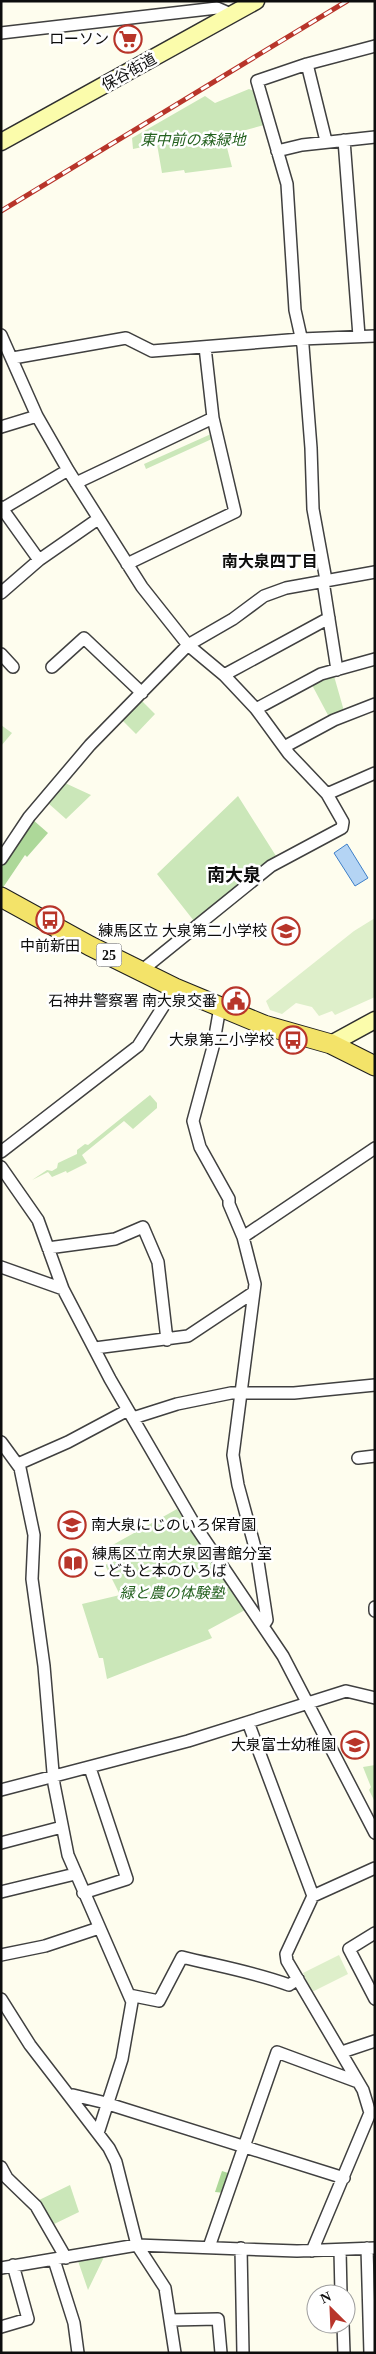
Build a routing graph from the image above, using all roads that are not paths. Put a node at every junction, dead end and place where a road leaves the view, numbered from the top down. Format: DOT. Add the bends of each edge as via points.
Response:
graph roads {
  1 [pos="256,1"];
  2 [pos="233,15"];
  3 [pos="1,33"];
  4 [pos="375,46"];
  5 [pos="307,64"];
  6 [pos="375,137"];
  7 [pos="344,140"];
  8 [pos="326,141"];
  9 [pos="1,142"];
  10 [pos="277,151"];
  11 [pos="1,335"];
  12 [pos="359,336"];
  13 [pos="375,336"];
  14 [pos="301,339"];
  15 [pos="205,347"];
  16 [pos="13,358"];
  17 [pos="37,416"];
  18 [pos="214,418"];
  19 [pos="1,427"];
  20 [pos="68,470"];
  21 [pos="76,483"];
  22 [pos="2,508"];
  23 [pos="98,519"];
  24 [pos="39,560"];
  25 [pos="127,564"];
  26 [pos="375,572"];
  27 [pos="325,580"];
  28 [pos="1,593"];
  29 [pos="329,618"];
  30 [pos="188,645"];
  31 [pos="1,654"];
  32 [pos="375,659"];
  33 [pos="13,667"];
  34 [pos="52,668"];
  35 [pos="337,670"];
  36 [pos="224,675"];
  37 [pos="142,692"];
  38 [pos="375,704"];
  39 [pos="256,709"];
  40 [pos="284,747"];
  41 [pos="375,773"];
  42 [pos="327,794"];
  43 [pos="1,859"];
  44 [pos="1,897"];
  45 [pos="140,971"];
  46 [pos="176,988"];
  47 [pos="227,1010"];
  48 [pos="375,1020"];
  49 [pos="331,1044"];
  50 [pos="375,1066"];
  51 [pos="375,1148"];
  52 [pos="1,1152"];
  53 [pos="1,1167"];
  54 [pos="6,1184"];
  55 [pos="243,1237"];
  56 [pos="48,1248"];
  57 [pos="1,1267"];
  58 [pos="64,1289"];
  59 [pos="254,1292"];
  60 [pos="167,1340"];
  61 [pos="96,1348"];
  62 [pos="375,1385"];
  63 [pos="240,1394"];
  64 [pos="131,1414"];
  65 [pos="1,1442"];
  66 [pos="375,1456"];
  67 [pos="358,1458"];
  68 [pos="18,1464"];
  69 [pos="263,1626"];
  70 [pos="375,1698"];
  71 [pos="308,1702"];
  72 [pos="248,1722"];
  73 [pos="90,1768"];
  74 [pos="54,1777"];
  75 [pos="1,1790"];
  76 [pos="62,1827"];
  77 [pos="375,1833"];
  78 [pos="1,1843"];
  79 [pos="375,1868"];
  80 [pos="75,1874"];
  81 [pos="1,1892"];
  82 [pos="83,1893"];
  83 [pos="313,1896"];
  84 [pos="99,1928"];
  85 [pos="375,1933"];
  86 [pos="1,1955"];
  87 [pos="298,1979"];
  88 [pos="129,1995"];
  89 [pos="1,1999"];
  90 [pos="375,1999"];
  91 [pos="375,2042"];
  92 [pos="342,2052"];
  93 [pos="361,2086"];
  94 [pos="375,2086"];
  95 [pos="70,2097"];
  96 [pos="108,2104"];
  97 [pos="98,2133"];
  98 [pos="245,2149"];
  99 [pos="1,2167"];
  100 [pos="344,2178"];
  101 [pos="137,2245"];
  102 [pos="209,2247"];
  103 [pos="241,2248"];
  104 [pos="371,2248"];
  105 [pos="340,2250"];
  106 [pos="312,2251"];
  107 [pos="66,2258"];
  108 [pos="54,2260"];
  109 [pos="13,2265"];
  110 [pos="1,2268"];
  111 [pos="342,2284"];
  112 [pos="171,2320"];
  113 [pos="1,2328"];
  114 [pos="343,2334"];
  115 [pos="78,2353"];
  116 [pos="175,2353"];
  117 [pos="221,2353"];
  118 [pos="243,2353"];
  119 [pos="344,2353"];
  120 [pos="370,2353"];
  1 -- 2 [label="main road, 保谷街道"];
  2 -- 3 [label="street" via="216,8"];
  2 -- 9 [label="main road, 保谷街道"];
  4 -- 5 [label="street"];
  5 -- 8 [label="street"];
  5 -- 10 [label="street" via="257,81"];
  6 -- 7 [label="street"];
  7 -- 8 [label="street"];
  7 -- 12 [label="street"];
  8 -- 10 [label="street"];
  10 -- 14 [label="street" via="287,184 294,310"];
  11 -- 16 [label="street"];
  12 -- 13 [label="street"];
  12 -- 14 [label="street"];
  14 -- 15 [label="street"];
  14 -- 27 [label="street" via="312,448 314,509"];
  15 -- 16 [label="street" via="152,351 126,338"];
  15 -- 18 [label="street"];
  16 -- 17 [label="street"];
  17 -- 19 [label="street"];
  17 -- 20 [label="street"];
  18 -- 21 [label="street"];
  18 -- 25 [label="street" via="235,512"];
  20 -- 21 [label="street"];
  20 -- 22 [label="street"];
  21 -- 23 [label="street"];
  22 -- 24 [label="street"];
  23 -- 24 [label="street"];
  23 -- 25 [label="street"];
  24 -- 28 [label="street"];
  25 -- 30 [label="street"];
  26 -- 27 [label="street"];
  27 -- 29 [label="street"];
  27 -- 30 [label="street" via="264,596 233,619"];
  29 -- 35 [label="street"];
  29 -- 36 [label="street"];
  30 -- 36 [label="street"];
  30 -- 37 [label="street"];
  31 -- 33 [label="street"];
  32 -- 35 [label="street"];
  34 -- 37 [label="street" via="84,638"];
  35 -- 39 [label="street" via="321,674"];
  36 -- 39 [label="street"];
  37 -- 43 [label="street" via="90,745 40,804"];
  38 -- 40 [label="street" via="334,720"];
  39 -- 40 [label="street"];
  40 -- 42 [label="street"];
  41 -- 42 [label="street"];
  42 -- 45 [label="street" via="343,822 342,828 272,866"];
  44 -- 45 [label="main road, 25"];
  45 -- 46 [label="main road, 25"];
  46 -- 47 [label="main road, 25"];
  46 -- 52 [label="street" via="138,1046"];
  47 -- 49 [label="main road, 25" via="287,1033"];
  47 -- 55 [label="street" via="213,1047 193,1121 200,1147 229,1199"];
  48 -- 49 [label="main road"];
  49 -- 50 [label="main road, 25"];
  51 -- 55 [label="street"];
  53 -- 54 [label="street"];
  54 -- 56 [label="street" via="38,1220"];
  55 -- 59 [label="street"];
  56 -- 58 [label="street"];
  56 -- 60 [label="street" via="115,1239 143,1227 158,1262"];
  57 -- 58 [label="street"];
  58 -- 61 [label="street"];
  59 -- 60 [label="street" via="188,1336"];
  59 -- 63 [label="street"];
  60 -- 61 [label="street"];
  61 -- 64 [label="street"];
  62 -- 63 [label="street" via="312,1392"];
  63 -- 64 [label="street" via="230,1393"];
  63 -- 69 [label="street" via="233,1455 263,1588 267,1620"];
  64 -- 68 [label="street"];
  64 -- 69 [label="street" via="196,1527"];
  65 -- 68 [label="street"];
  66 -- 67 [label="street"];
  68 -- 74 [label="street" via="34,1535 32,1579"];
  69 -- 71 [label="street"];
  70 -- 71 [label="street" via="346,1691"];
  71 -- 72 [label="street"];
  71 -- 77 [label="street"];
  72 -- 73 [label="street"];
  72 -- 83 [label="street"];
  73 -- 74 [label="street"];
  73 -- 82 [label="street" via="127,1880"];
  74 -- 75 [label="street"];
  74 -- 76 [label="street"];
  76 -- 78 [label="street"];
  76 -- 80 [label="street"];
  79 -- 83 [label="street"];
  80 -- 81 [label="street"];
  80 -- 82 [label="street"];
  82 -- 84 [label="street"];
  83 -- 87 [label="street" via="286,1954"];
  84 -- 86 [label="street" via="45,1946"];
  84 -- 88 [label="street"];
  85 -- 90 [label="street" via="349,1948"];
  87 -- 88 [label="street" via="289,1984 182,1956 159,2001"];
  87 -- 92 [label="street"];
  88 -- 96 [label="street" via="132,2002 130,2019"];
  89 -- 95 [label="street"];
  91 -- 92 [label="street"];
  92 -- 93 [label="street"];
  93 -- 94 [label="street"];
  93 -- 98 [label="street" via="278,2051"];
  93 -- 100 [label="street" via="370,2116"];
  95 -- 96 [label="street" via="73,2095"];
  95 -- 97 [label="street"];
  96 -- 97 [label="street"];
  96 -- 98 [label="street"];
  97 -- 101 [label="street" via="116,2162"];
  98 -- 100 [label="street"];
  98 -- 102 [label="street"];
  99 -- 107 [label="street" via="36,2206"];
  100 -- 106 [label="street"];
  101 -- 102 [label="street"];
  101 -- 107 [label="street"];
  101 -- 112 [label="street" via="165,2288"];
  102 -- 103 [label="street"];
  103 -- 106 [label="street"];
  103 -- 118 [label="street"];
  104 -- 105 [label="street"];
  104 -- 120 [label="street"];
  105 -- 106 [label="street"];
  105 -- 111 [label="street"];
  107 -- 108 [label="street"];
  108 -- 109 [label="street"];
  108 -- 115 [label="street" via="74,2323"];
  109 -- 110 [label="street"];
  109 -- 113 [label="street" via="28,2319"];
  112 -- 116 [label="street"];
  112 -- 117 [label="street" via="218,2319"];
  114 -- 119 [label="street"];
}
